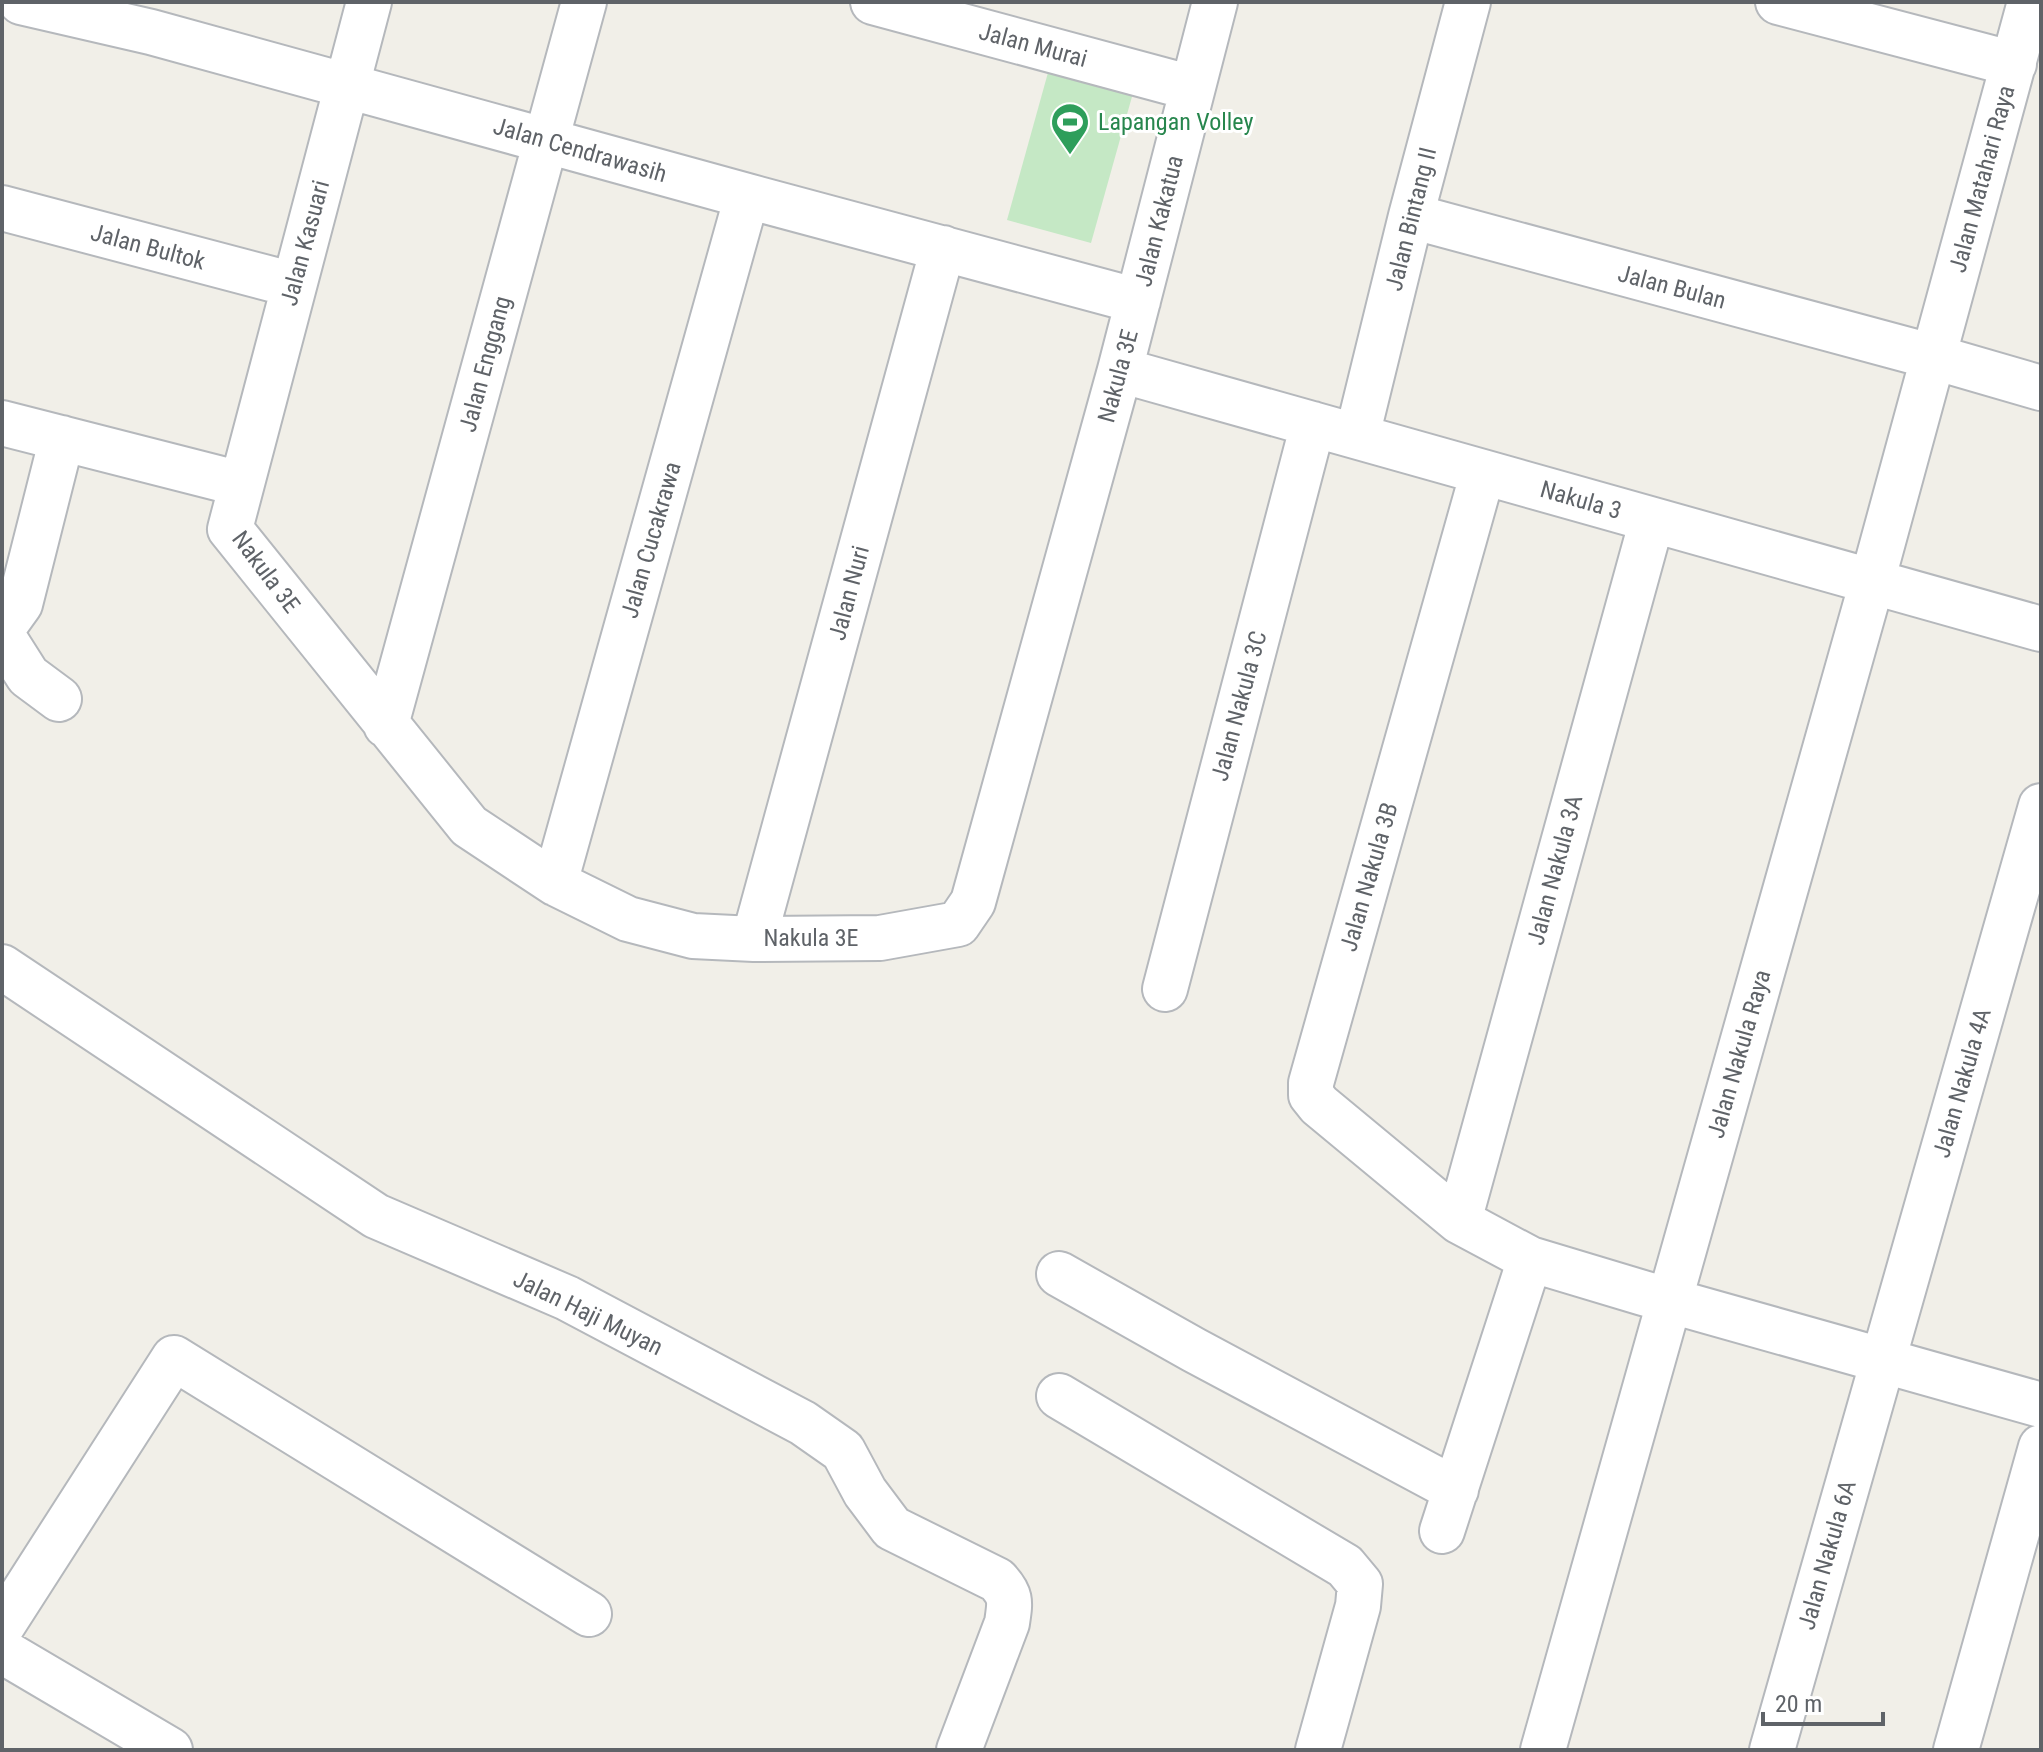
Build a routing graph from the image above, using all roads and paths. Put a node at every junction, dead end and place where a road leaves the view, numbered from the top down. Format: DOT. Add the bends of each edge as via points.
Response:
graph roads {
  1 [pos="21,2"];
  2 [pos="369,2"];
  3 [pos="584,2"];
  4 [pos="873,2"];
  5 [pos="1215,2"];
  6 [pos="1468,2"];
  7 [pos="1778,2"];
  8 [pos="2030,2"];
  9 [pos="155,17"];
  10 [pos="2014,64"];
  11 [pos="347,85"];
  12 [pos="1192,88"];
  13 [pos="546,141"];
  14 [pos="747,196"];
  15 [pos="2,208"];
  16 [pos="1411,216"];
  17 [pos="943,248"];
  18 [pos="294,285"];
  19 [pos="1138,301"];
  20 [pos="1934,357"];
  21 [pos="1120,370"];
  22 [pos="2041,388"];
  23 [pos="2,423"];
  24 [pos="1313,424"];
  25 [pos="1357,436"];
  26 [pos="62,438"];
  27 [pos="1483,472"];
  28 [pos="241,484"];
  29 [pos="1652,520"];
  30 [pos="1872,582"];
  31 [pos="2,629"];
  32 [pos="2041,629"];
  33 [pos="2,635"];
  34 [pos="59,699"];
  35 [pos="386,725"];
  36 [pos="2041,806"];
  37 [pos="555,883"];
  38 [pos="754,939"];
  39 [pos="2,967"];
  40 [pos="1165,989"];
  41 [pos="1459,1221"];
  42 [pos="1530,1259"];
  43 [pos="1059,1274"];
  44 [pos="1669,1300"];
  45 [pos="1883,1361"];
  46 [pos="1059,1396"];
  47 [pos="2041,1405"];
  48 [pos="2041,1447"];
  49 [pos="1456,1490"];
  50 [pos="1442,1531"];
  51 [pos="589,1614"];
  52 [pos="2,1626"];
  53 [pos="2,1651"];
  54 [pos="170,1750"];
  55 [pos="959,1750"];
  56 [pos="1318,1750"];
  57 [pos="1543,1750"];
  58 [pos="1772,1750"];
  59 [pos="1956,1750"];
  1 -- 9 [label="street, Jalan Cendrawasih"];
  2 -- 11 [label="street, Jalan Kasuari"];
  3 -- 13 [label="street, Jalan Enggang"];
  4 -- 12 [label="street, Jalan Murai"];
  5 -- 12 [label="street, Jalan Kakatua"];
  6 -- 16 [label="street, Jalan Bintang II"];
  7 -- 10 [label="street"];
  8 -- 10 [label="street, Jalan Matahari Raya"];
  9 -- 11 [label="street, Jalan Cendrawasih"];
  10 -- 20 [label="street, Jalan Matahari Raya"];
  11 -- 13 [label="street, Jalan Cendrawasih"];
  11 -- 18 [label="street, Jalan Kasuari"];
  12 -- 19 [label="street, Jalan Kakatua"];
  13 -- 14 [label="street, Jalan Cendrawasih"];
  13 -- 35 [label="street, Jalan Enggang"];
  14 -- 17 [label="street, Jalan Cendrawasih"];
  14 -- 37 [label="street, Jalan Cucakrawa"];
  15 -- 18 [label="street, Jalan Bultok"];
  16 -- 20 [label="street, Jalan Bulan"];
  16 -- 25 [label="street, Jalan Bintang II"];
  17 -- 19 [label="street, Jalan Cendrawasih"];
  17 -- 38 [label="street, Jalan Nuri"];
  18 -- 28 [label="street, Jalan Kasuari"];
  19 -- 21 [label="street, Nakula 3E"];
  20 -- 22 [label="street, Jalan Bulan"];
  20 -- 30 [label="street, Jalan Nakula Raya"];
  21 -- 24 [label="street, Nakula 3"];
  21 -- 38 [label="street, Nakula 3E" via="973,902 958,924 880,938"];
  23 -- 26 [label="street"];
  24 -- 25 [label="street, Nakula 3"];
  24 -- 40 [label="street, Jalan Nakula 3C"];
  25 -- 27 [label="street, Nakula 3"];
  26 -- 28 [label="street"];
  26 -- 31 [label="street" via="20,604"];
  27 -- 29 [label="street, Nakula 3"];
  27 -- 41 [label="street, Jalan Nakula 3B" via="1311,1083 1311,1095 1319,1105"];
  28 -- 35 [label="street, Nakula 3E" via="230,529"];
  29 -- 30 [label="street, Nakula 3"];
  29 -- 41 [label="street, Jalan Nakula 3A"];
  30 -- 32 [label="street, Nakula 3"];
  30 -- 44 [label="street, Jalan Nakula Raya"];
  33 -- 34 [label="street" via="28,676"];
  35 -- 37 [label="street, Nakula 3E" via="469,826"];
  36 -- 45 [label="street, Jalan Nakula 4A"];
  37 -- 38 [label="street, Nakula 3E" via="628,919 693,936"];
  39 -- 55 [label="street, Jalan Haji Muyan" via="376,1216 567,1298 803,1423 843,1451 892,1528 997,1580 1008,1592 1007,1623"];
  41 -- 42 [label="street, Jalan Nakula 3B"];
  42 -- 44 [label="street, Jalan Nakula 3B"];
  42 -- 49 [label="street"];
  43 -- 49 [label="street"];
  44 -- 45 [label="street, Jalan Nakula 3B"];
  44 -- 57 [label="street, Jalan Nakula Raya"];
  45 -- 47 [label="street, Jalan Nakula 3B"];
  45 -- 58 [label="street, Jalan Nakula 6A"];
  46 -- 56 [label="street" via="1345,1566 1360,1584"];
  48 -- 59 [label="street"];
  49 -- 50 [label="street"];
  51 -- 52 [label="street" via="174,1358"];
  53 -- 54 [label="street"];
}
